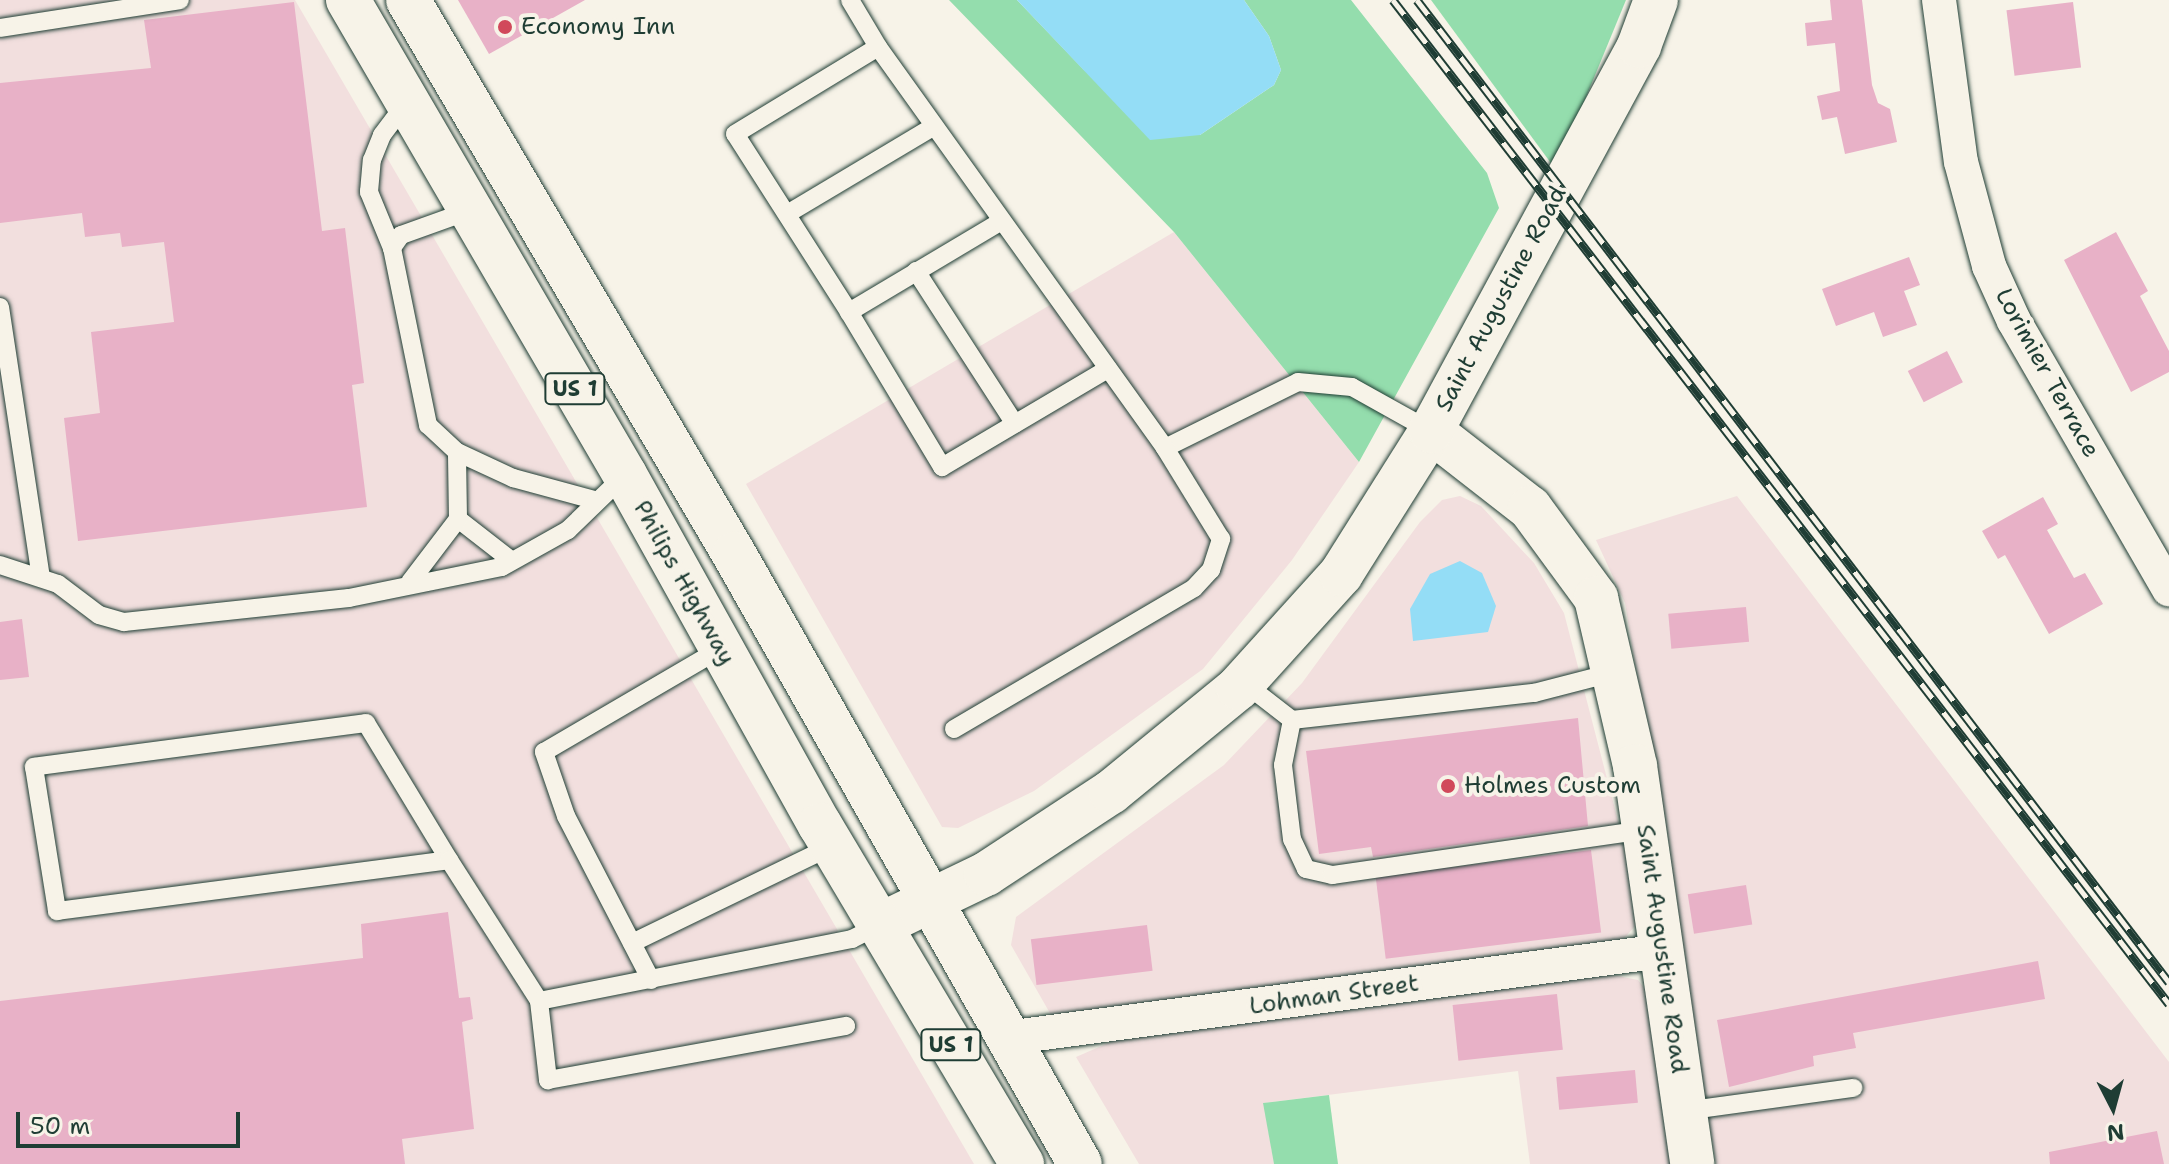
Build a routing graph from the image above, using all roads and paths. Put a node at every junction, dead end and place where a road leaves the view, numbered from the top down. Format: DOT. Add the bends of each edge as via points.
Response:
graph roads {
  1 [pos="180,0"];
  2 [pos="850,0"];
  3 [pos="1656,0"];
  4 [pos="1939,0"];
  5 [pos="417,3"];
  6 [pos="359,18"];
  7 [pos="0,28"];
  8 [pos="878,47"];
  9 [pos="408,102"];
  10 [pos="933,127"];
  11 [pos="471,210"];
  12 [pos="787,214"];
  13 [pos="1000,222"];
  14 [pos="392,248"];
  15 [pos="916,271"];
  16 [pos="0,307"];
  17 [pos="849,312"];
  18 [pos="1108,369"];
  19 [pos="1015,424"];
  20 [pos="1431,431"];
  21 [pos="671,447"];
  22 [pos="1165,448"];
  23 [pos="457,452"];
  24 [pos="610,487"];
  25 [pos="458,519"];
  26 [pos="512,561"];
  27 [pos="0,565"];
  28 [pos="41,577"];
  29 [pos="410,582"];
  30 [pos="2169,590"];
  31 [pos="720,649"];
  32 [pos="1615,672"];
  33 [pos="1243,682"];
  34 [pos="1292,720"];
  35 [pos="954,729"];
  36 [pos="1646,830"];
  37 [pos="832,846"];
  38 [pos="449,860"];
  39 [pos="929,902"];
  40 [pos="880,925"];
  41 [pos="632,943"];
  42 [pos="1662,951"];
  43 [pos="651,980"];
  44 [pos="539,1001"];
  45 [pos="846,1026"];
  46 [pos="1006,1038"];
  47 [pos="1853,1088"];
  48 [pos="1684,1111"];
  49 [pos="1022,1164"];
  50 [pos="1080,1164"];
  51 [pos="1692,1164"];
  1 -- 7 [label="lane"];
  2 -- 8 [label="lane"];
  3 -- 20 [label="main road, Saint Augustine Road" via="1639,46"];
  4 -- 30 [label="street, Lorimier Terrace" via="1961,162 1989,266 2014,321"];
  5 -- 6 [label="street"];
  5 -- 21 [label="main road, US 1"];
  6 -- 9 [label="main road, Philips Highway / US 1"];
  8 -- 10 [label="lane"];
  8 -- 12 [label="lane" via="735,134"];
  9 -- 11 [label="main road, Philips Highway / US 1"];
  9 -- 14 [label="lane" via="382,135 372,160 369,192"];
  10 -- 12 [label="lane"];
  10 -- 13 [label="lane"];
  11 -- 14 [label="lane" via="401,235"];
  11 -- 24 [label="main road, Philips Highway / US 1"];
  12 -- 17 [label="lane"];
  13 -- 15 [label="lane"];
  13 -- 18 [label="lane"];
  14 -- 23 [label="lane" via="428,425"];
  15 -- 17 [label="lane"];
  15 -- 19 [label="lane"];
  16 -- 28 [label="lane"];
  17 -- 19 [label="lane" via="942,467"];
  18 -- 19 [label="lane"];
  18 -- 22 [label="lane"];
  20 -- 22 [label="lane" via="1352,387 1298,382"];
  20 -- 32 [label="main road, Saint Augustine Road" via="1499,477 1577,566 1596,598"];
  20 -- 33 [label="main road" via="1341,574"];
  21 -- 24 [label="street"];
  21 -- 39 [label="main road, US 1"];
  22 -- 35 [label="lane" via="1221,539 1211,570 1194,588"];
  23 -- 24 [label="lane" via="513,478"];
  23 -- 25 [label="lane"];
  24 -- 26 [label="lane" via="568,530"];
  24 -- 31 [label="main road, Philips Highway / US 1"];
  25 -- 26 [label="lane"];
  25 -- 29 [label="lane"];
  26 -- 29 [label="lane"];
  27 -- 28 [label="lane"];
  28 -- 29 [label="lane" via="99,615 124,622 349,598"];
  31 -- 37 [label="main road, Philips Highway / US 1"];
  31 -- 41 [label="lane" via="544,752 566,816"];
  32 -- 34 [label="lane" via="1534,693"];
  32 -- 36 [label="main road, Saint Augustine Road"];
  33 -- 34 [label="lane"];
  33 -- 39 [label="main road" via="1111,792 986,874"];
  34 -- 36 [label="lane" via="1283,765 1292,839 1306,869 1332,875"];
  36 -- 42 [label="main road, Saint Augustine Road"];
  37 -- 40 [label="main road, Philips Highway / US 1"];
  37 -- 41 [label="lane"];
  38 -- 38 [label="lane" via="57,911 34,767 366,723"];
  38 -- 44 [label="lane"];
  39 -- 40 [label="main road"];
  39 -- 46 [label="main road, US 1"];
  40 -- 43 [label="lane" via="852,939"];
  40 -- 49 [label="main road, Philips Highway / US 1"];
  41 -- 43 [label="lane"];
  42 -- 46 [label="street, Lohman Street"];
  42 -- 48 [label="main road, Saint Augustine Road"];
  43 -- 44 [label="lane"];
  44 -- 45 [label="lane" via="548,1080"];
  46 -- 50 [label="main road, US 1"];
  47 -- 48 [label="lane"];
  48 -- 51 [label="main road, Saint Augustine Road"];
}
